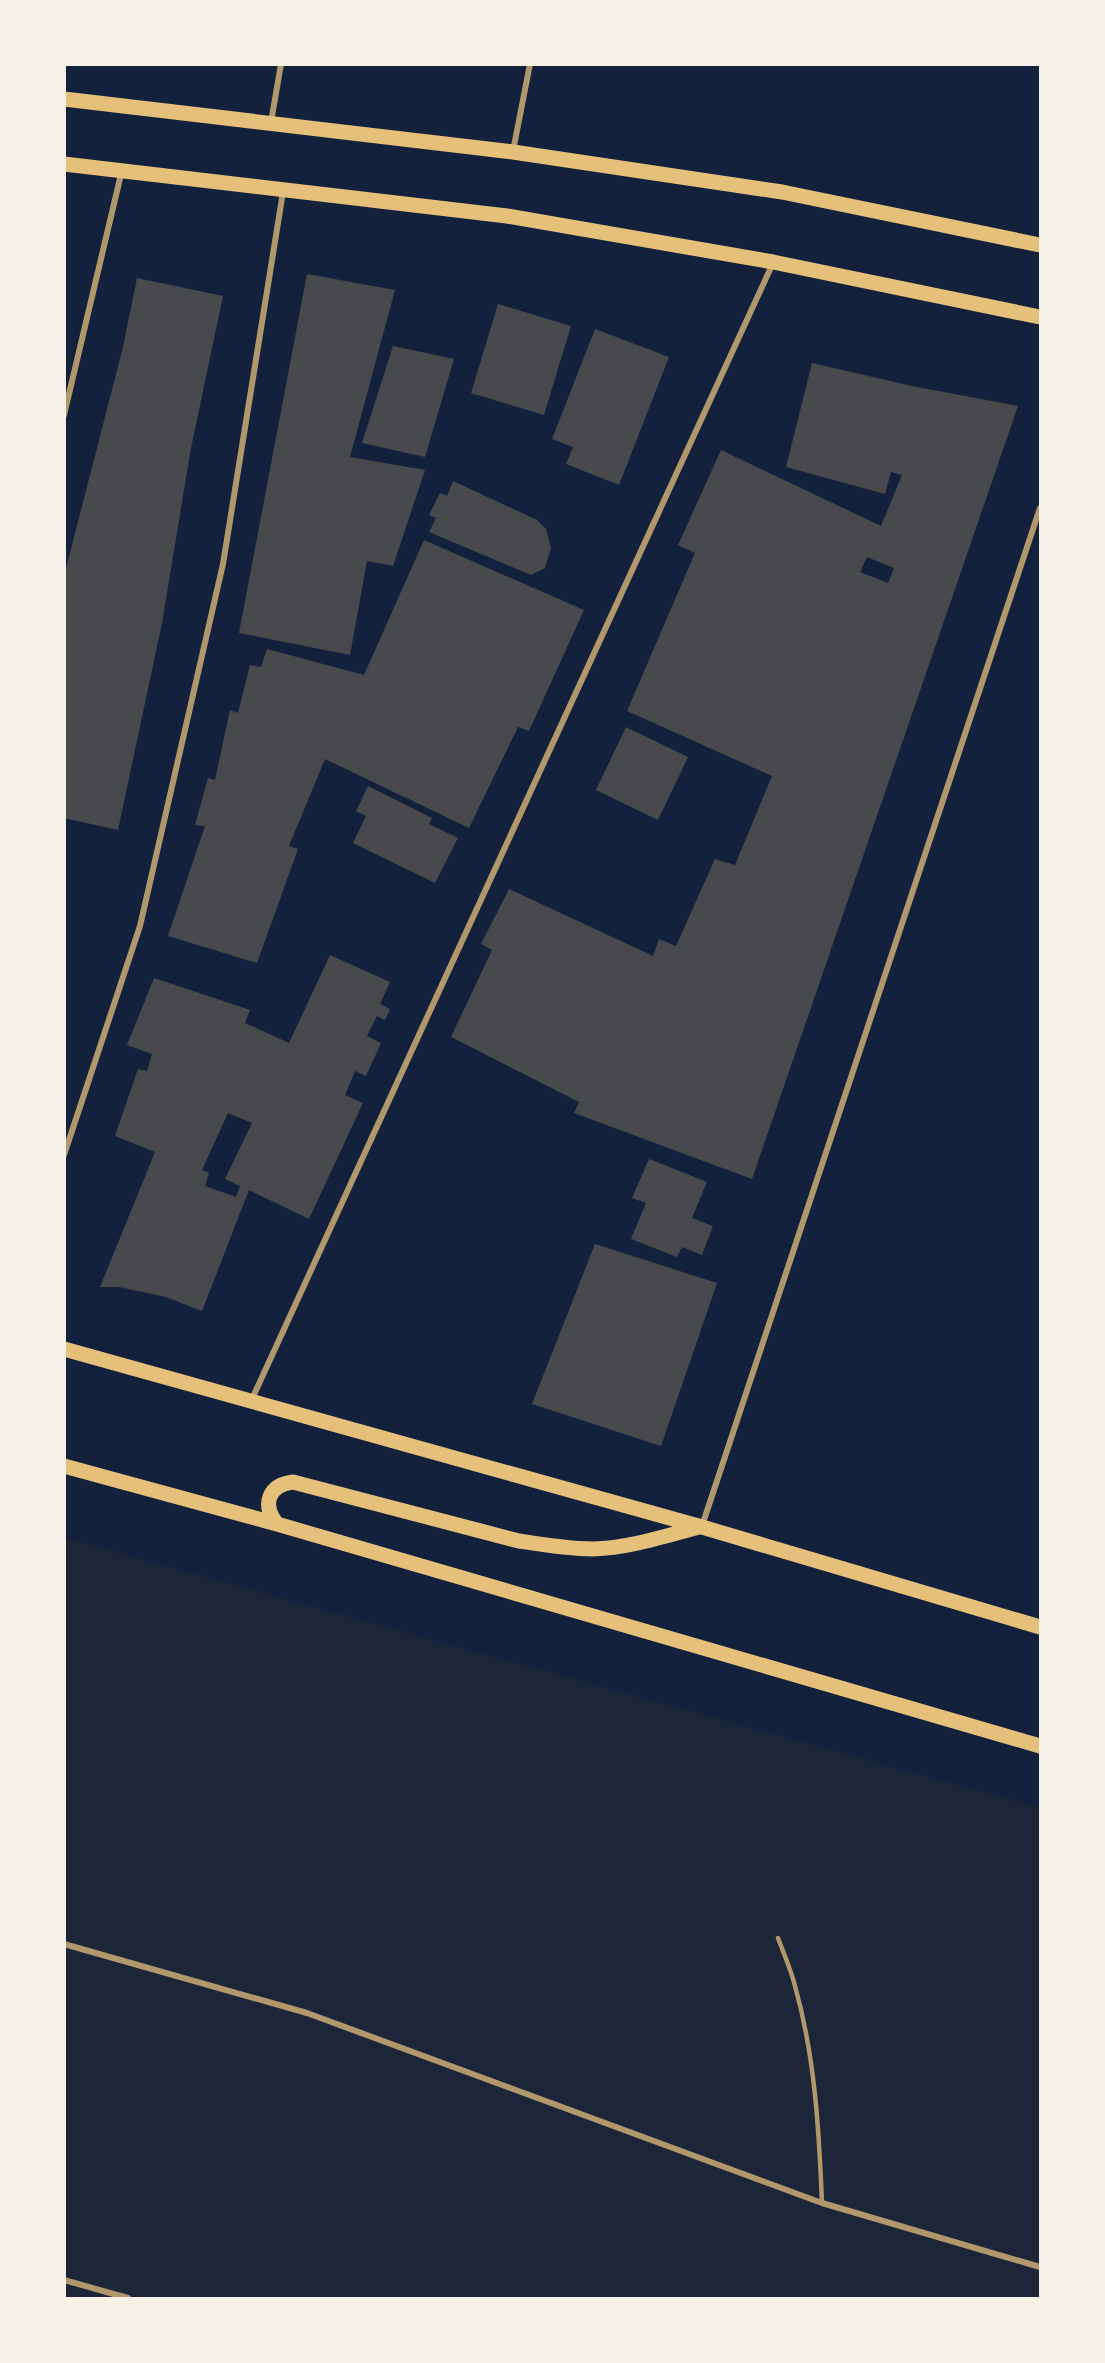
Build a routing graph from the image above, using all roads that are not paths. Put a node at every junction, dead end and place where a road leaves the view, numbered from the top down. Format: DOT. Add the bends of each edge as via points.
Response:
graph roads {
  1 [pos="281,64"];
  2 [pos="530,64"];
  3 [pos="64,99"];
  4 [pos="271,123"];
  5 [pos="513,152"];
  6 [pos="64,164"];
  7 [pos="122,170"];
  8 [pos="283,189"];
  9 [pos="1041,245"];
  10 [pos="773,262"];
  11 [pos="1041,317"];
  12 [pos="64,415"];
  13 [pos="1041,508"];
  14 [pos="64,1155"];
  15 [pos="64,1349"];
  16 [pos="252,1399"];
  17 [pos="64,1466"];
  18 [pos="277,1524"];
  19 [pos="702,1527"];
  20 [pos="1041,1627"];
  21 [pos="1041,1746"];
  22 [pos="778,1938"];
  23 [pos="64,1944"];
  24 [pos="822,2203"];
  25 [pos="1041,2267"];
  26 [pos="64,2280"];
  27 [pos="128,2298"];
  1 -- 4 [label="street"];
  2 -- 5 [label="street"];
  3 -- 4 [label="main road"];
  4 -- 5 [label="main road"];
  5 -- 9 [label="main road" via="782,192"];
  6 -- 7 [label="main road"];
  7 -- 8 [label="main road"];
  7 -- 12 [label="street"];
  8 -- 10 [label="main road" via="507,216"];
  8 -- 14 [label="street" via="223,564 140,926"];
  10 -- 11 [label="main road"];
  10 -- 16 [label="street"];
  13 -- 19 [label="street"];
  15 -- 16 [label="main road"];
  16 -- 19 [label="main road"];
  17 -- 18 [label="main road"];
  18 -- 19 [label="main road" via="268,1507 270,1497 283,1483 293,1482 556,1548 595,1549 633,1544"];
  18 -- 21 [label="main road"];
  19 -- 20 [label="main road"];
  22 -- 24 [label="lane" via="795,1986 812,2070"];
  23 -- 24 [label="street" via="307,2013"];
  24 -- 25 [label="street"];
  26 -- 27 [label="street"];
}
